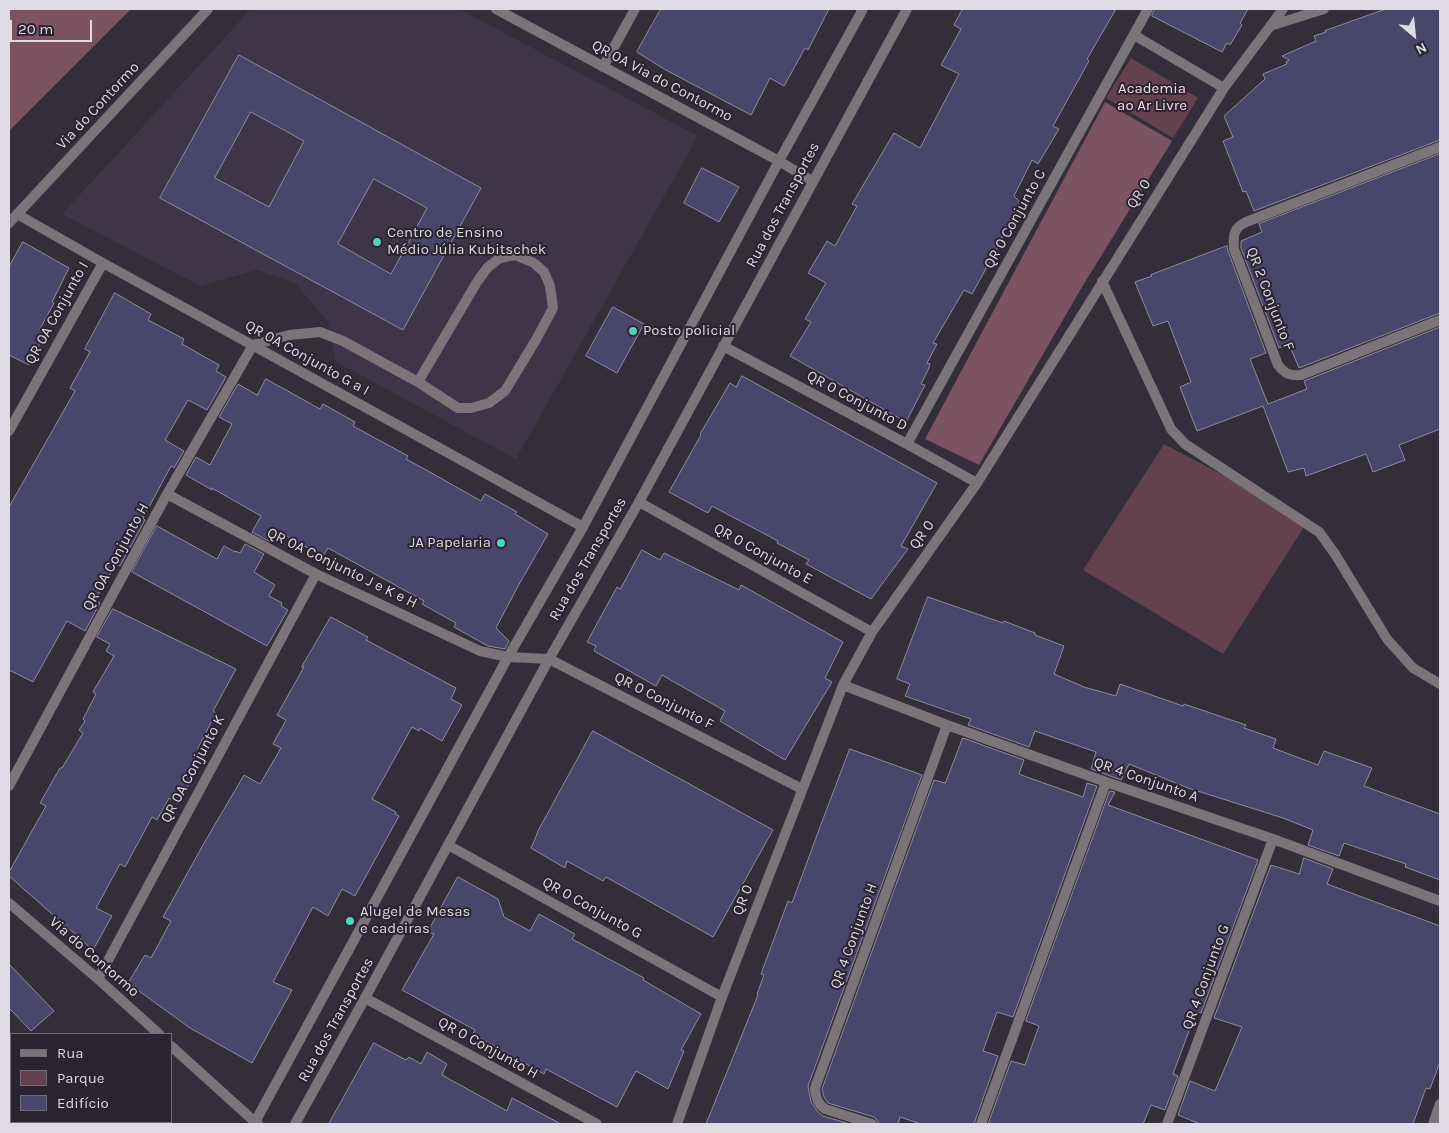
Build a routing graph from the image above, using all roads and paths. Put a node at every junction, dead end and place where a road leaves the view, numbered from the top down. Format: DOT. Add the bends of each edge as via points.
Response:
graph roads {
  1 [pos="208,9"];
  2 [pos="496,9"];
  3 [pos="635,9"];
  4 [pos="863,9"];
  5 [pos="906,9"];
  6 [pos="1148,9"];
  7 [pos="1283,9"];
  8 [pos="1324,9"];
  9 [pos="1270,26"];
  10 [pos="1134,35"];
  11 [pos="603,66"];
  12 [pos="1224,88"];
  13 [pos="1440,147"];
  14 [pos="779,161"];
  15 [pos="812,181"];
  16 [pos="17,214"];
  17 [pos="9,223"];
  18 [pos="103,263"];
  19 [pos="1102,281"];
  20 [pos="1440,320"];
  21 [pos="253,345"];
  22 [pos="723,346"];
  23 [pos="418,382"];
  24 [pos="9,431"];
  25 [pos="907,444"];
  26 [pos="977,483"];
  27 [pos="168,494"];
  28 [pos="639,502"];
  29 [pos="583,527"];
  30 [pos="316,574"];
  31 [pos="872,632"];
  32 [pos="508,657"];
  33 [pos="549,659"];
  34 [pos="1440,684"];
  35 [pos="843,685"];
  36 [pos="947,725"];
  37 [pos="1106,782"];
  38 [pos="9,786"];
  39 [pos="802,789"];
  40 [pos="1273,839"];
  41 [pos="448,845"];
  42 [pos="1440,901"];
  43 [pos="9,903"];
  44 [pos="98,979"];
  45 [pos="722,997"];
  46 [pos="365,998"];
  47 [pos="157,1033"];
  48 [pos="172,1047"];
  49 [pos="1440,1104"];
  50 [pos="256,1123"];
  51 [pos="295,1124"];
  52 [pos="597,1124"];
  53 [pos="678,1124"];
  54 [pos="872,1124"];
  55 [pos="981,1124"];
  56 [pos="1168,1124"];
  57 [pos="1433,1124"];
  1 -- 16 [label="street, Via do Contormo"];
  2 -- 11 [label="street, QR 0A Via do Contormo"];
  3 -- 11 [label="street"];
  4 -- 14 [label="street, Rua dos Transportes"];
  5 -- 15 [label="street, Rua dos Transportes"];
  6 -- 10 [label="street, QR 0 Conjunto C"];
  7 -- 9 [label="street, QR 0"];
  8 -- 9 [label="street"];
  9 -- 12 [label="street, QR 0"];
  10 -- 12 [label="street"];
  10 -- 25 [label="street, QR 0 Conjunto C"];
  11 -- 14 [label="street, QR 0A Via do Contormo"];
  12 -- 19 [label="street, QR 0"];
  13 -- 20 [label="street, QR 2 Conjunto F" via="1239,225 1233,239 1278,365 1291,376 1301,375"];
  14 -- 15 [label="street, QR 0A Via do Contormo"];
  14 -- 29 [label="street, Rua dos Transportes"];
  15 -- 22 [label="street, Rua dos Transportes"];
  16 -- 17 [label="street, Via do Contormo"];
  16 -- 18 [label="street, QR 0A Conjunto G a I"];
  18 -- 21 [label="street, QR 0A Conjunto G a I"];
  18 -- 24 [label="street, QR 0A Conjunto I"];
  19 -- 26 [label="street, QR 0"];
  19 -- 34 [label="street" via="1171,429 1186,444 1319,532 1336,554 1387,640 1413,668"];
  21 -- 23 [label="street" via="289,335 320,332"];
  21 -- 27 [label="street, QR 0A Conjunto H"];
  21 -- 29 [label="street, QR 0A Conjunto G a I"];
  22 -- 25 [label="street, QR 0 Conjunto D"];
  22 -- 28 [label="street, Rua dos Transportes"];
  23 -- 23 [label="street" via="488,267 500,258 515,256 534,262 544,272 553,308 505,391 489,403 458,408"];
  25 -- 26 [label="street, QR 0 Conjunto D"];
  26 -- 31 [label="street, QR 0"];
  27 -- 30 [label="street, QR 0A Conjunto J e K e H"];
  27 -- 38 [label="street, QR 0A Conjunto H"];
  28 -- 31 [label="street, QR 0 Conjunto E"];
  28 -- 33 [label="street, Rua dos Transportes"];
  29 -- 32 [label="street, Rua dos Transportes"];
  30 -- 32 [label="street, QR 0A Conjunto J e K e H" via="480,651"];
  30 -- 44 [label="street, QR 0A Conjunto K"];
  31 -- 35 [label="street, QR 0"];
  32 -- 33 [label="street, QR 0 Conjunto F"];
  32 -- 50 [label="street, Rua dos Transportes"];
  33 -- 39 [label="street, QR 0 Conjunto F"];
  33 -- 41 [label="street, Rua dos Transportes"];
  35 -- 36 [label="street, QR 4 Conjunto A"];
  35 -- 39 [label="street, QR 0"];
  36 -- 37 [label="street, QR 4 Conjunto A"];
  36 -- 54 [label="street, QR 4 Conjunto H" via="815,1088 816,1098 826,1109"];
  37 -- 40 [label="street, QR 4 Conjunto A"];
  37 -- 55 [label="street"];
  39 -- 45 [label="street, QR 0"];
  40 -- 42 [label="street, QR 4 Conjunto A"];
  40 -- 56 [label="street, QR 4 Conjunto G"];
  41 -- 45 [label="street, QR 0 Conjunto G"];
  41 -- 46 [label="street, Rua dos Transportes"];
  43 -- 44 [label="street, Via do Contormo"];
  44 -- 47 [label="street, Via do Contormo"];
  45 -- 53 [label="street, QR 0"];
  46 -- 51 [label="street, Rua dos Transportes"];
  46 -- 52 [label="street, QR 0 Conjunto H"];
  48 -- 50 [label="street"];
  49 -- 57 [label="street"];
}
